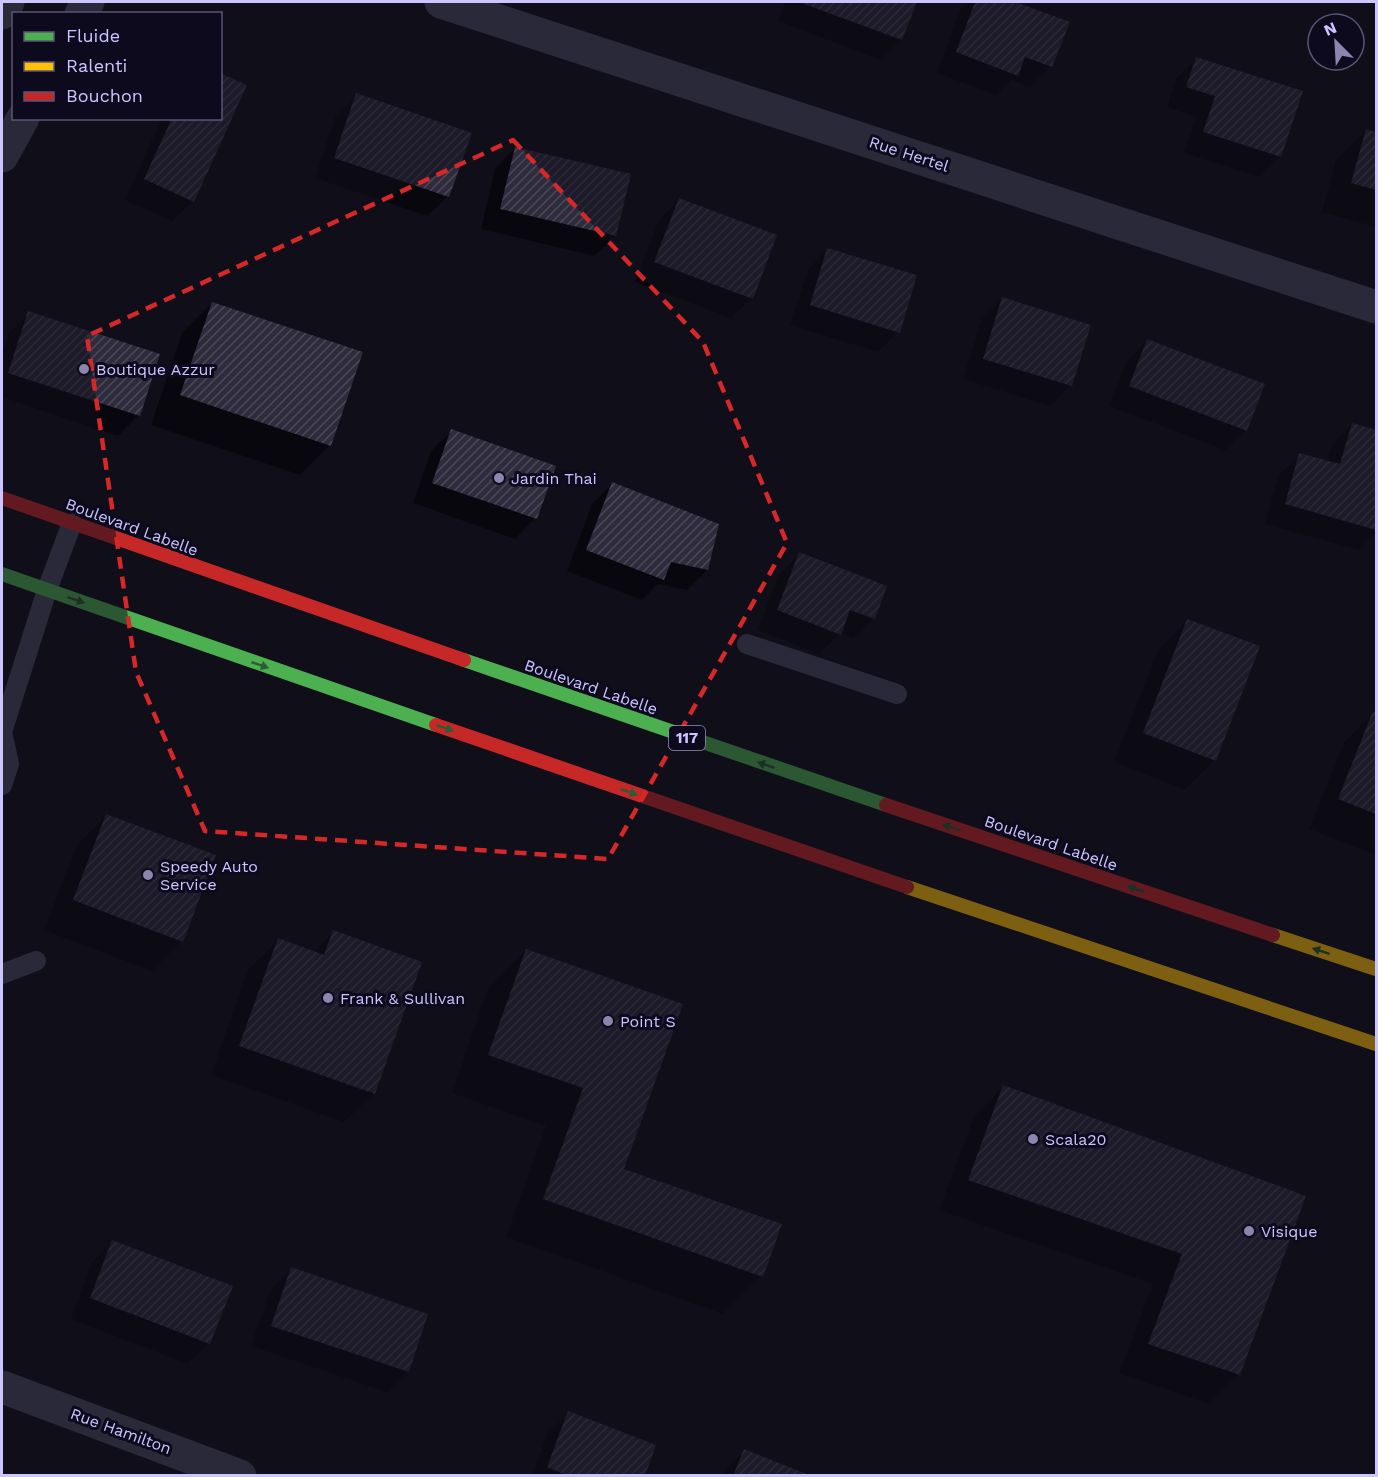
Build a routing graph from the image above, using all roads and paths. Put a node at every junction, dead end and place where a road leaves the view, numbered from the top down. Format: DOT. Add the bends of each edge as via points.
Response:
graph roads {
  1 [pos="8,2"];
  2 [pos="441,2"];
  3 [pos="2,13"];
  4 [pos="21,120"];
  5 [pos="2,156"];
  6 [pos="1377,307"];
  7 [pos="2,498"];
  8 [pos="72,523"];
  9 [pos="2,574"];
  10 [pos="47,590"];
  11 [pos="747,644"];
  12 [pos="897,694"];
  13 [pos="2,732"];
  14 [pos="2,785"];
  15 [pos="36,961"];
  16 [pos="1377,969"];
  17 [pos="2,974"];
  18 [pos="1377,1044"];
  19 [pos="2,1387"];
  20 [pos="240,1476"];
  1 -- 3 [label="street"];
  2 -- 6 [label="street, Rue Hertel"];
  4 -- 5 [label="street"];
  7 -- 8 [label="main road, Boulevard Labelle / 117"];
  8 -- 10 [label="lane"];
  16 -- 8 [label="main road, Boulevard Labelle / 117, one-way" via="833,788"];
  9 -- 10 [label="main road"];
  10 -- 13 [label="lane"];
  10 -- 18 [label="main road, one-way" via="777,843"];
  11 -- 12 [label="lane"];
  13 -- 14 [label="lane" via="9,764"];
  15 -- 17 [label="lane"];
  19 -- 20 [label="street, Rue Hamilton"];
}
